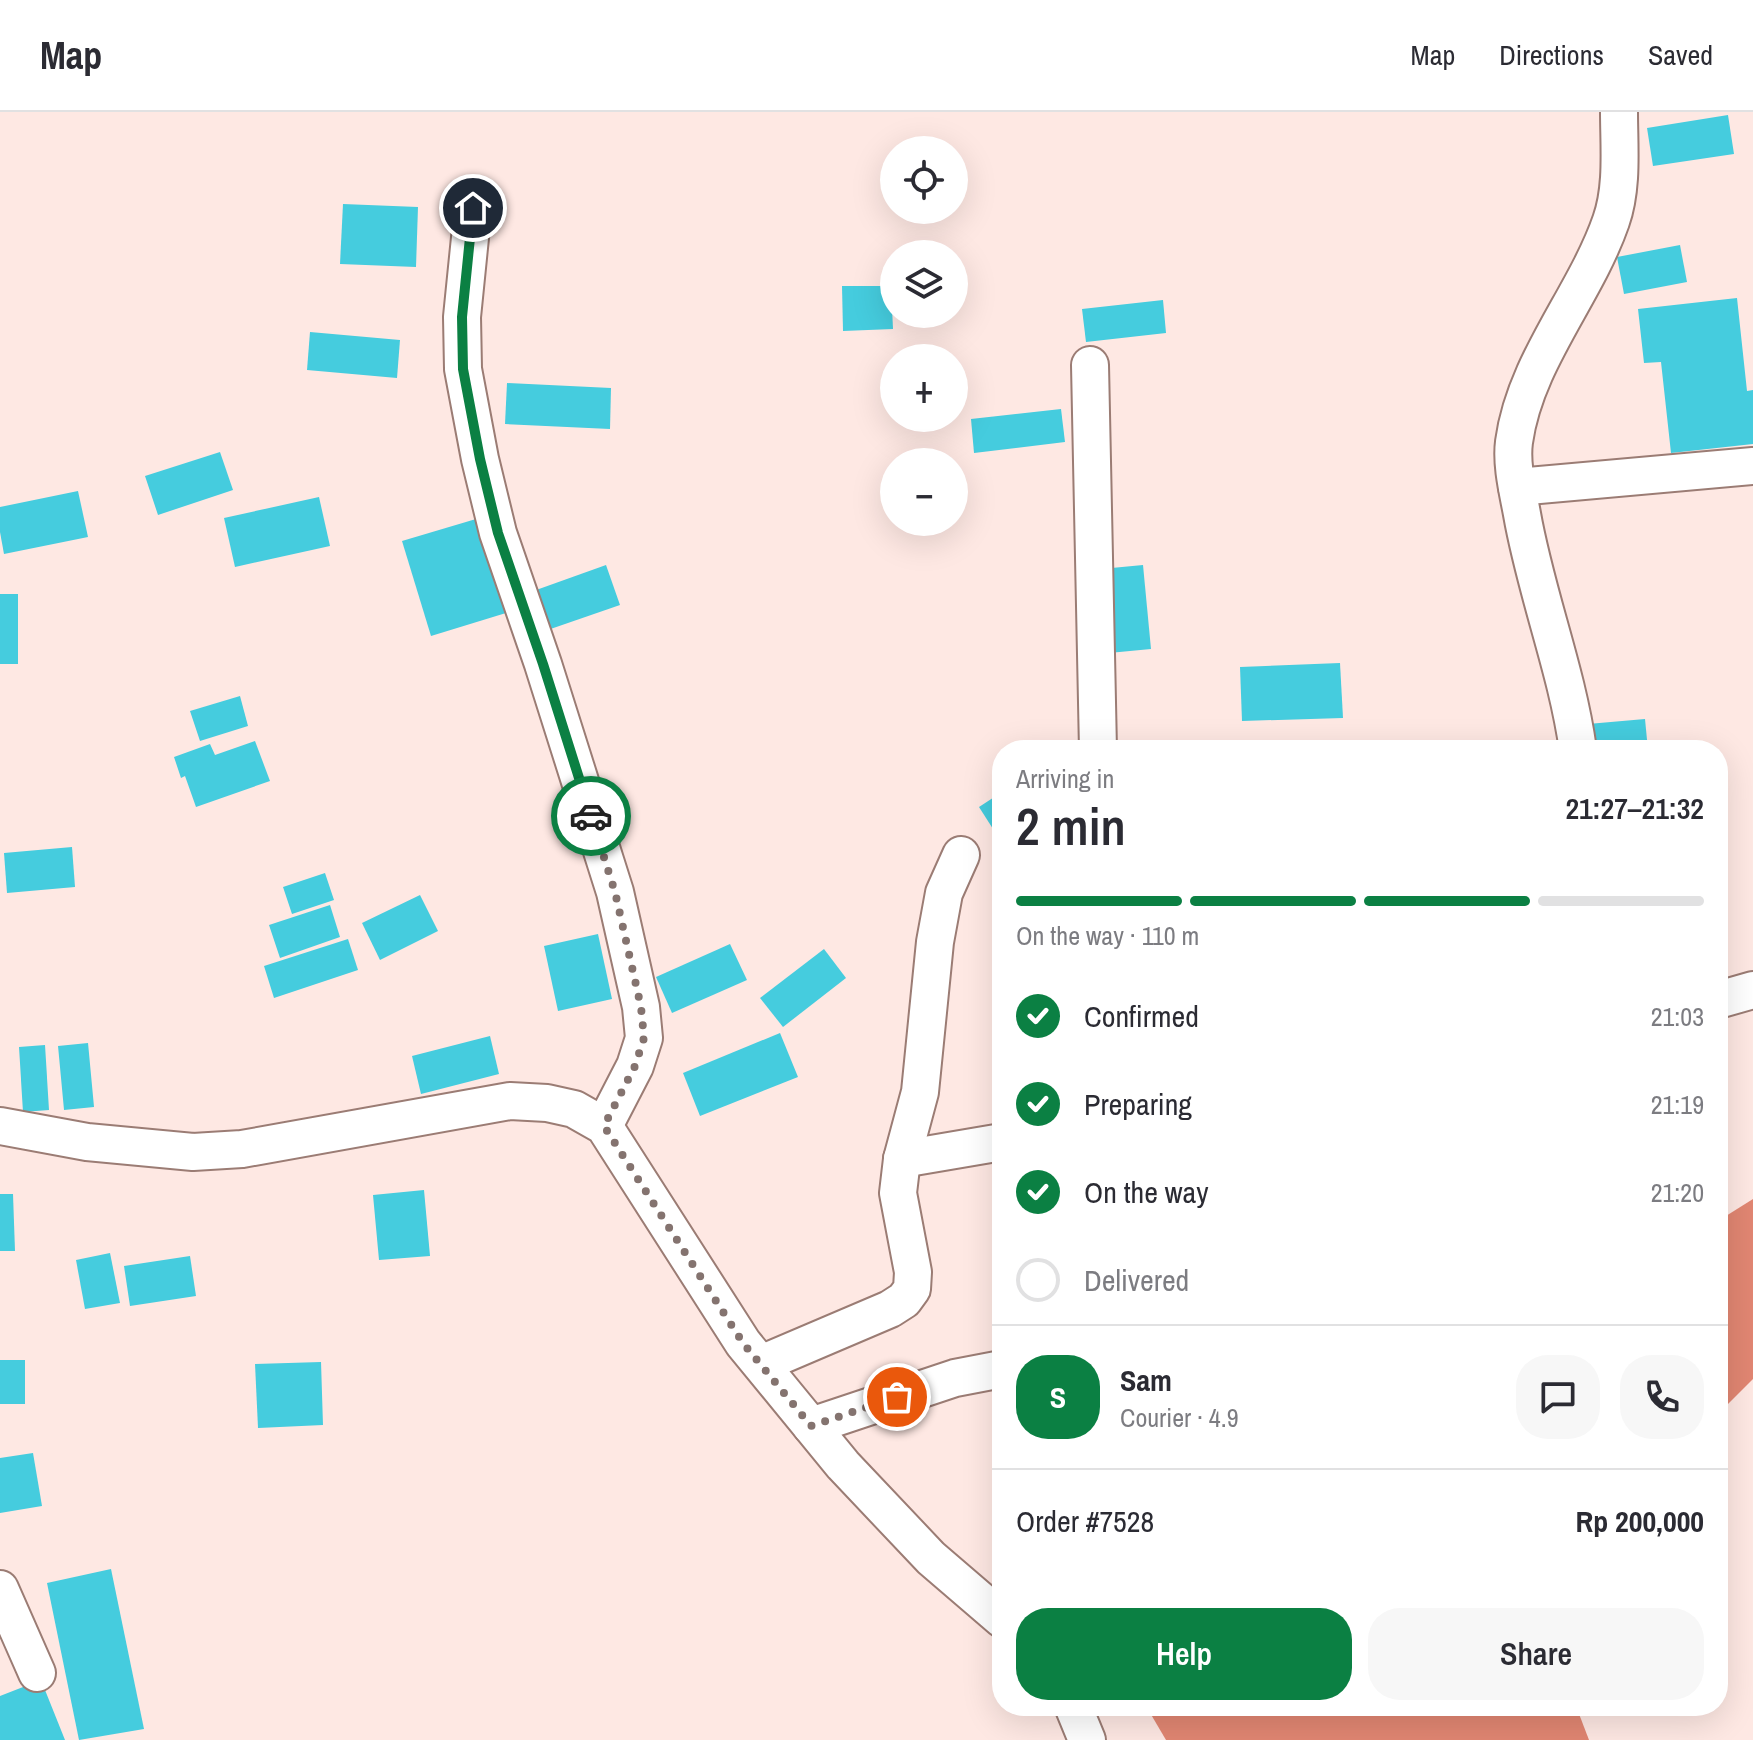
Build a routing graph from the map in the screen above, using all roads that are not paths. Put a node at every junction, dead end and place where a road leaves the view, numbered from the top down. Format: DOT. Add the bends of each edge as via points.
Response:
graph roads {
  1 [pos="1619,112"];
  2 [pos="473,208"];
  3 [pos="1090,365"];
  4 [pos="1753,466"];
  5 [pos="1517,487"];
  6 [pos="1098,740"];
  7 [pos="1577,740"];
  8 [pos="961,855"];
  9 [pos="1753,990"];
  10 [pos="1728,997"];
  11 [pos="0,1126"];
  12 [pos="604,1126"];
  13 [pos="992,1144"];
  14 [pos="902,1159"];
  15 [pos="761,1364"];
  16 [pos="992,1371"];
  17 [pos="811,1426"];
  18 [pos="0,1589"];
  19 [pos="992,1610"];
  20 [pos="37,1673"];
  21 [pos="1077,1716"];
  22 [pos="1087,1740"];
  1 -- 5 [label="street" via="1612,218 1523,399 1513,445"];
  2 -- 12 [label="street" via="462,317 463,369 480,459 498,533 615,892 641,1007 644,1038"];
  3 -- 6 [label="street"];
  4 -- 5 [label="street"];
  5 -- 7 [label="street"];
  8 -- 14 [label="street" via="941,905 920,1092"];
  9 -- 10 [label="street"];
  11 -- 12 [label="street" via="87,1142 193,1152 242,1149 510,1101 574,1109"];
  12 -- 15 [label="street"];
  13 -- 14 [label="street"];
  14 -- 15 [label="street" via="898,1193 912,1289 890,1309"];
  15 -- 17 [label="street"];
  16 -- 17 [label="street"];
  17 -- 19 [label="street" via="931,1558"];
  18 -- 20 [label="street"];
  21 -- 22 [label="street"];
}
